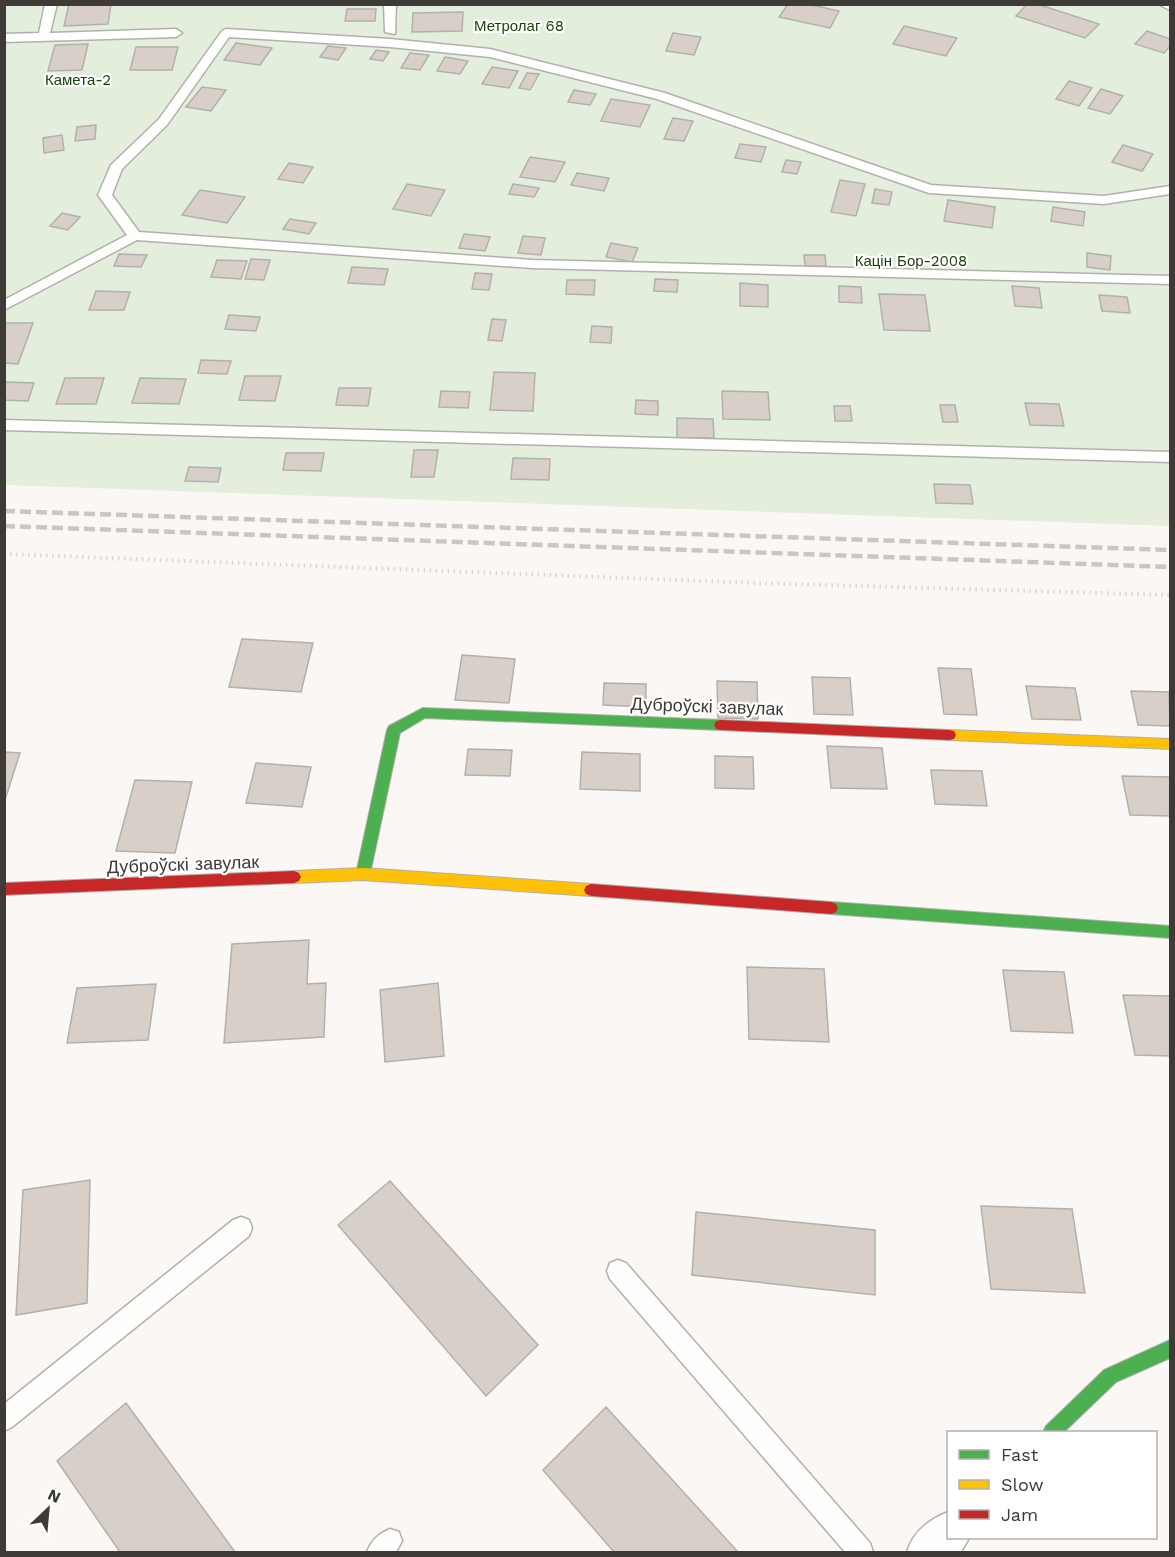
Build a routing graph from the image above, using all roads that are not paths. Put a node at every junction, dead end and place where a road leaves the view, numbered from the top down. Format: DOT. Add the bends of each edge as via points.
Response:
graph roads {
  1 [pos="51,4"];
  2 [pos="390,4"];
  3 [pos="1163,4"];
  4 [pos="1170,7"];
  5 [pos="391,32"];
  6 [pos="176,33"];
  7 [pos="44,36"];
  8 [pos="4,38"];
  9 [pos="1170,190"];
  10 [pos="135,236"];
  11 [pos="1170,280"];
  12 [pos="4,306"];
  13 [pos="4,425"];
  14 [pos="1170,457"];
  15 [pos="1170,744"];
  16 [pos="363,874"];
  17 [pos="4,889"];
  18 [pos="1170,932"];
  19 [pos="241,1228"];
  20 [pos="618,1271"];
  21 [pos="1170,1348"];
  22 [pos="4,1419"];
  23 [pos="1053,1431"];
  24 [pos="947,1535"];
  25 [pos="861,1552"];
  26 [pos="929,1552"];
  1 -- 7 [label="lane"];
  2 -- 5 [label="lane"];
  3 -- 4 [label="lane"];
  6 -- 7 [label="lane"];
  7 -- 8 [label="lane"];
  9 -- 10 [label="lane" via="1104,200 929,189 661,96 490,53 226,33 163,122 116,168 105,195"];
  10 -- 11 [label="lane" via="532,264"];
  10 -- 12 [label="lane"];
  13 -- 14 [label="lane"];
  15 -- 16 [label="street, Дуброўскі завулак" via="423,713 394,730"];
  16 -- 17 [label="street, Дуброўскі завулак"];
  16 -- 18 [label="street, Дуброўскі завулак"];
  19 -- 22 [label="lane"];
  20 -- 25 [label="lane"];
  21 -- 23 [label="street" via="1110,1376"];
  24 -- 26 [label="street"];
}
